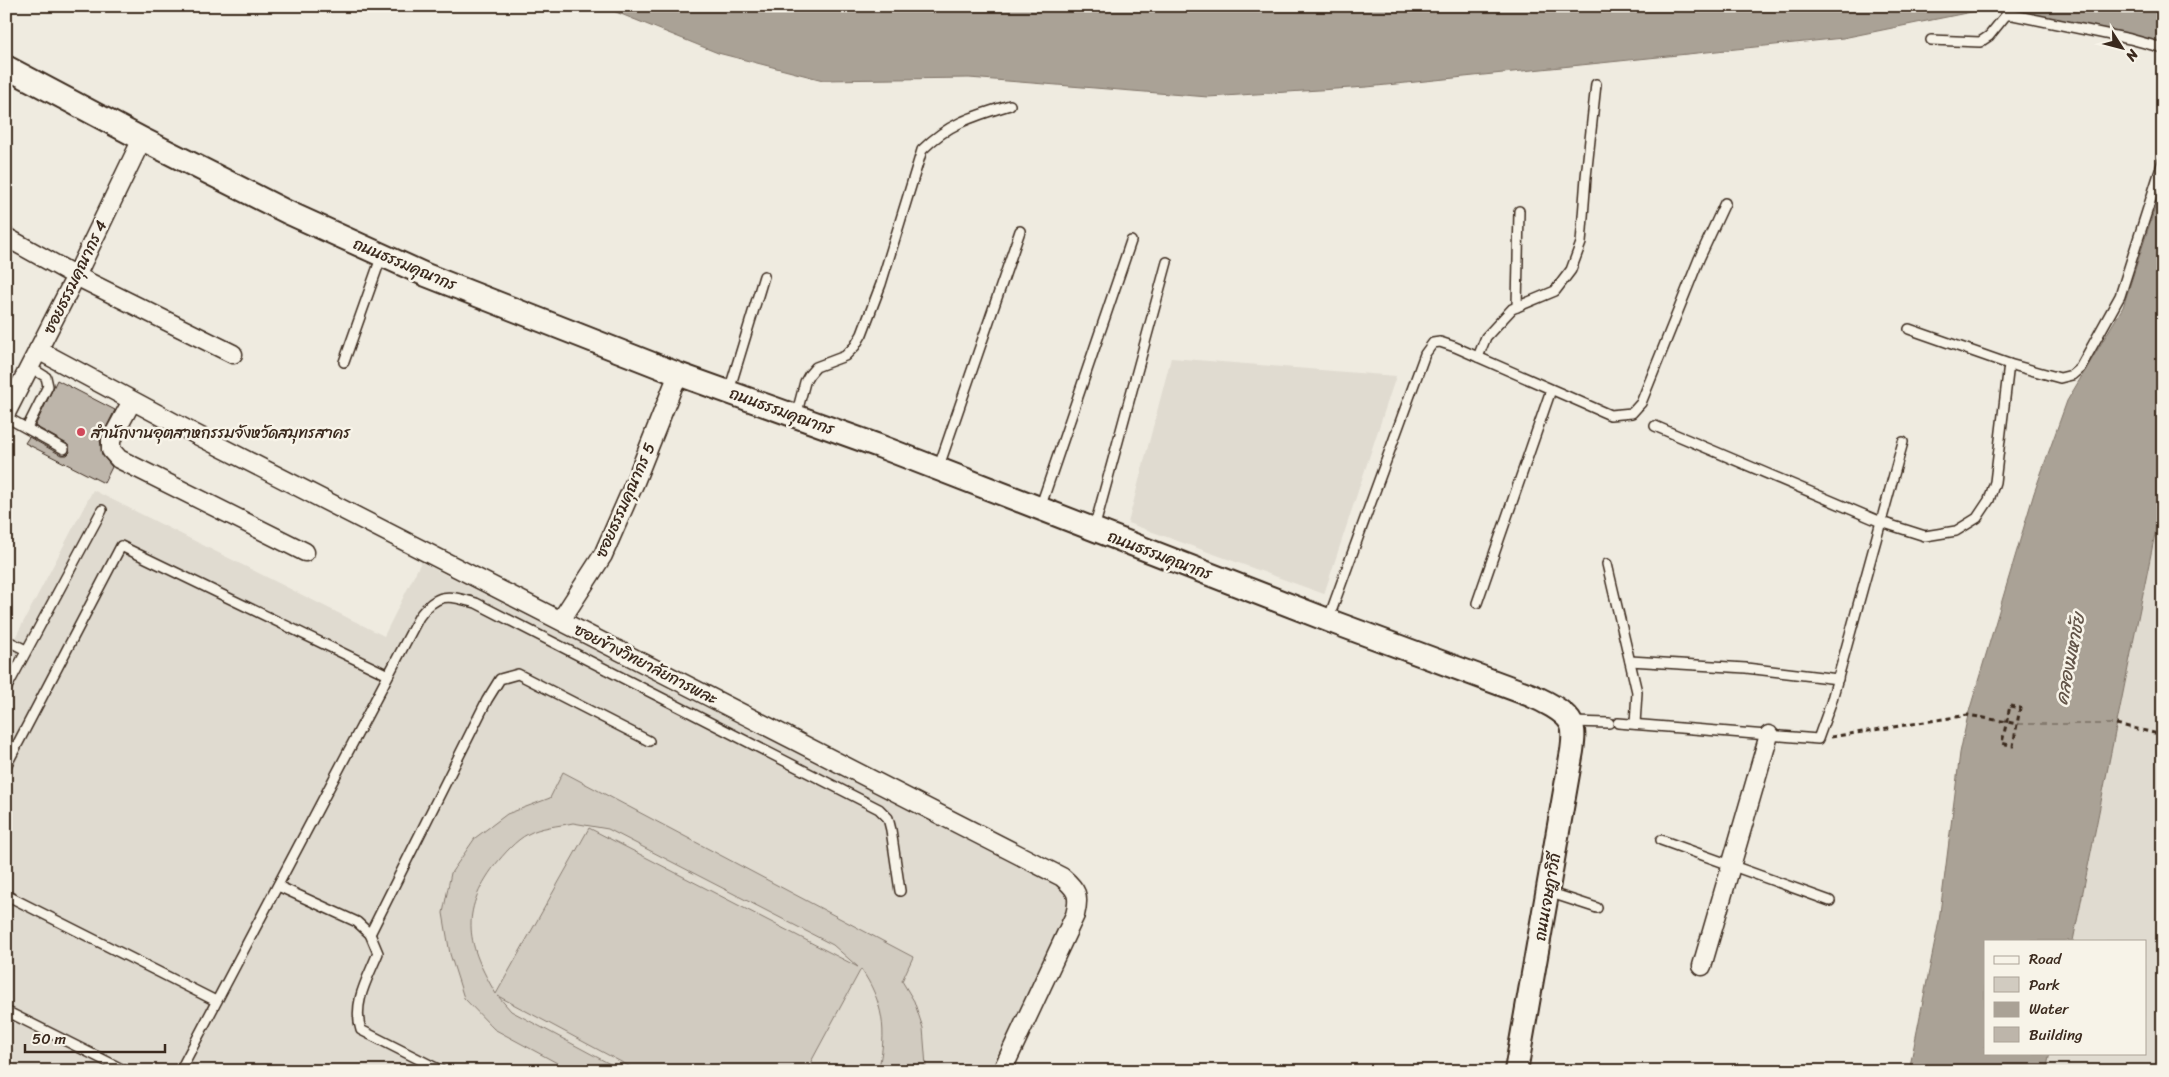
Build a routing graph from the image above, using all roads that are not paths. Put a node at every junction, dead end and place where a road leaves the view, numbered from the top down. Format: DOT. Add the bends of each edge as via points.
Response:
graph roads {
  1 [pos="1930,40"];
  2 [pos="2163,48"];
  3 [pos="6,67"];
  4 [pos="1596,84"];
  5 [pos="1010,105"];
  6 [pos="142,139"];
  7 [pos="2163,161"];
  8 [pos="1725,204"];
  9 [pos="1519,211"];
  10 [pos="1020,231"];
  11 [pos="6,237"];
  12 [pos="1130,241"];
  13 [pos="382,255"];
  14 [pos="1167,262"];
  15 [pos="76,276"];
  16 [pos="764,276"];
  17 [pos="1517,307"];
  18 [pos="1909,329"];
  19 [pos="38,350"];
  20 [pos="233,354"];
  21 [pos="1478,358"];
  22 [pos="344,362"];
  23 [pos="2009,364"];
  24 [pos="30,367"];
  25 [pos="678,374"];
  26 [pos="12,386"];
  27 [pos="1551,390"];
  28 [pos="729,392"];
  29 [pos="132,401"];
  30 [pos="6,413"];
  31 [pos="796,416"];
  32 [pos="6,418"];
  33 [pos="1655,426"];
  34 [pos="26,428"];
  35 [pos="1903,442"];
  36 [pos="64,449"];
  37 [pos="938,469"];
  38 [pos="1039,508"];
  39 [pos="102,510"];
  40 [pos="1881,522"];
  41 [pos="1094,529"];
  42 [pos="305,552"];
  43 [pos="1607,564"];
  44 [pos="1477,603"];
  45 [pos="561,620"];
  46 [pos="1328,620"];
  47 [pos="6,640"];
  48 [pos="26,650"];
  49 [pos="1630,661"];
  50 [pos="388,675"];
  51 [pos="1838,679"];
  52 [pos="6,689"];
  53 [pos="1570,722"];
  54 [pos="1635,724"];
  55 [pos="1770,735"];
  56 [pos="650,741"];
  57 [pos="6,766"];
  58 [pos="1661,840"];
  59 [pos="1733,866"];
  60 [pos="278,886"];
  61 [pos="900,891"];
  62 [pos="1547,892"];
  63 [pos="6,896"];
  64 [pos="1830,901"];
  65 [pos="1596,908"];
  66 [pos="370,934"];
  67 [pos="1702,966"];
  68 [pos="216,1001"];
  69 [pos="6,1011"];
  70 [pos="126,1071"];
  71 [pos="180,1071"];
  72 [pos="442,1071"];
  73 [pos="1002,1071"];
  74 [pos="1516,1071"];
  1 -- 2 [label="lane" via="1980,42 2006,15 2013,14"];
  3 -- 6 [label="street, ถนนธรรมคุณากร"];
  4 -- 17 [label="lane" via="1581,243 1571,270 1555,291"];
  5 -- 31 [label="lane" via="961,121 922,150 881,284 862,334 845,356 816,368 810,375"];
  6 -- 13 [label="street, ถนนธรรมคุณากร" via="287,212"];
  6 -- 15 [label="street, ซอยธรรมคุณากร 4"];
  7 -- 23 [label="lane" via="2120,296 2080,368 2072,375 2060,378"];
  8 -- 27 [label="lane" via="1698,259 1637,409 1632,414 1610,415"];
  9 -- 17 [label="lane"];
  10 -- 37 [label="lane"];
  11 -- 15 [label="street"];
  12 -- 38 [label="lane"];
  13 -- 22 [label="lane"];
  13 -- 25 [label="street, ถนนธรรมคุณากร"];
  14 -- 41 [label="lane"];
  15 -- 19 [label="street, ซอยธรรมคุณากร 4"];
  15 -- 20 [label="street"];
  16 -- 28 [label="lane"];
  17 -- 21 [label="lane" via="1486,336"];
  18 -- 23 [label="lane"];
  19 -- 24 [label="street, ซอยธรรมคุณากร 4"];
  19 -- 29 [label="street, ซอยข้างวิทยาลัยการพละ"];
  21 -- 27 [label="lane"];
  21 -- 46 [label="lane" via="1440,342 1433,343 1424,354"];
  23 -- 40 [label="lane" via="1995,482 1989,500 1977,518 1956,531 1925,536"];
  24 -- 26 [label="street, ซอยธรรมคุณากร 4"];
  24 -- 34 [label="lane" via="46,377 48,386"];
  25 -- 28 [label="street, ถนนธรรมคุณากร"];
  25 -- 45 [label="street, ซอยธรรมคุณากร 5" via="603,554"];
  26 -- 30 [label="street, ซอยธรรมคุณากร 4"];
  27 -- 44 [label="lane"];
  28 -- 31 [label="street, ถนนธรรมคุณากร"];
  29 -- 42 [label="street" via="111,440 111,450 119,459"];
  29 -- 45 [label="street, ซอยข้างวิทยาลัยการพละ"];
  31 -- 37 [label="street, ถนนธรรมคุณากร"];
  32 -- 34 [label="lane"];
  33 -- 40 [label="lane"];
  34 -- 36 [label="lane"];
  35 -- 40 [label="lane"];
  37 -- 38 [label="street, ถนนธรรมคุณากร"];
  38 -- 41 [label="street, ถนนธรรมคุณากร"];
  39 -- 48 [label="lane"];
  40 -- 51 [label="lane"];
  41 -- 46 [label="street, ถนนธรรมคุณากร"];
  43 -- 49 [label="lane"];
  45 -- 73 [label="street, ซอยข้างวิทยาลัยการพละ" via="1062,876 1070,884 1079,901 1075,915"];
  46 -- 53 [label="street, ถนนธรรมคุณากร" via="1543,700"];
  47 -- 48 [label="lane"];
  48 -- 52 [label="lane"];
  49 -- 51 [label="lane" via="1746,668"];
  49 -- 54 [label="lane" via="1637,692"];
  50 -- 57 [label="lane" via="121,546"];
  50 -- 60 [label="lane"];
  50 -- 61 [label="lane" via="429,604 441,598 459,598 476,603 879,809 888,818"];
  51 -- 55 [label="lane" via="1818,739"];
  53 -- 54 [label="lane"];
  53 -- 62 [label="street, ถนนเจษฎาวิถี" via="1572,751"];
  54 -- 55 [label="lane"];
  55 -- 59 [label="street"];
  56 -- 66 [label="lane" via="518,674 500,680"];
  58 -- 59 [label="lane"];
  59 -- 64 [label="lane"];
  59 -- 67 [label="street"];
  60 -- 66 [label="lane" via="357,922"];
  60 -- 68 [label="lane"];
  62 -- 65 [label="lane"];
  62 -- 74 [label="street, ถนนเจษฎาวิถี"];
  63 -- 68 [label="lane"];
  66 -- 72 [label="lane" via="378,953 358,1002 357,1018 361,1030"];
  68 -- 71 [label="lane"];
  69 -- 70 [label="lane"];
}
